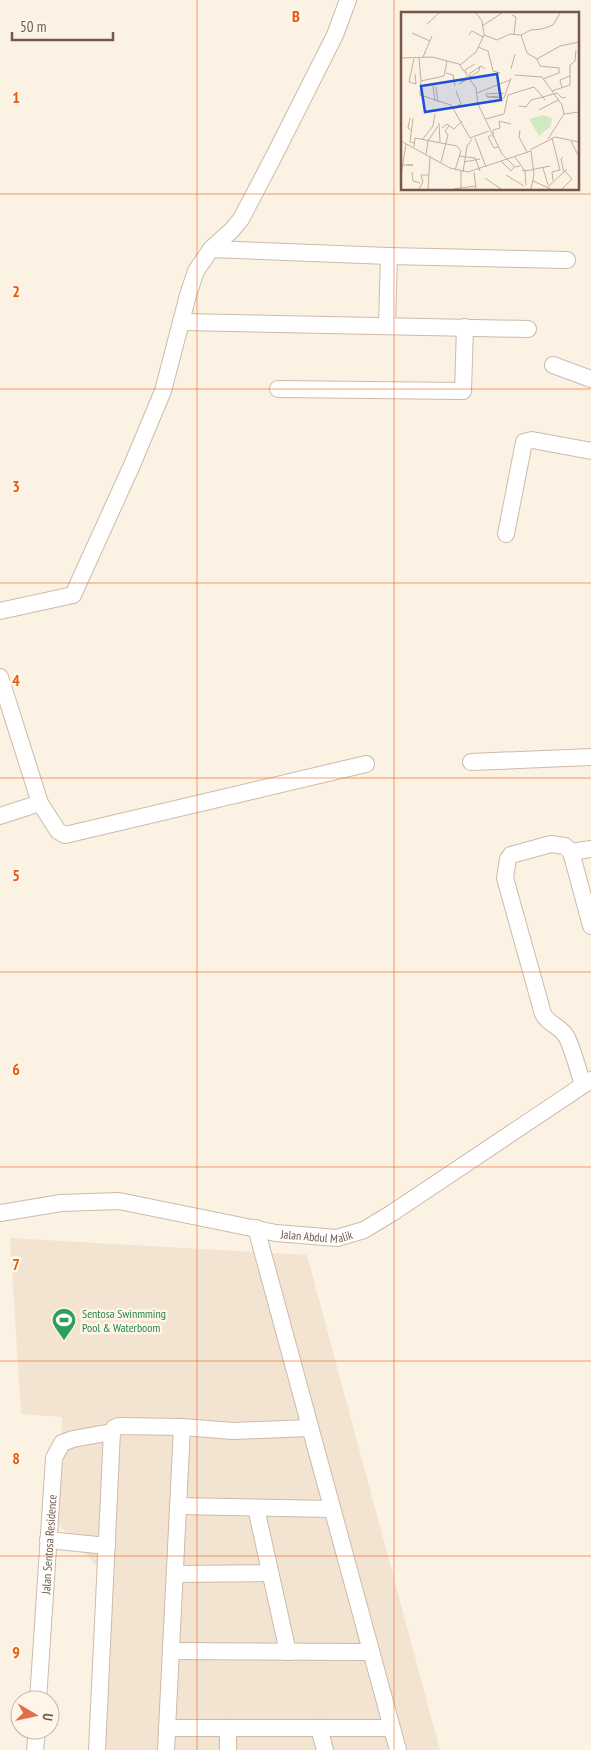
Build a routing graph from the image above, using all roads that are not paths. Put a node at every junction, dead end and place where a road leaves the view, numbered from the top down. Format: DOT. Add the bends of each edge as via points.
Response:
graph roads {
  1 [pos="348,0"];
  2 [pos="211,249"];
  3 [pos="389,256"];
  4 [pos="567,260"];
  5 [pos="181,322"];
  6 [pos="387,325"];
  7 [pos="465,327"];
  8 [pos="528,329"];
  9 [pos="553,365"];
  10 [pos="591,379"];
  11 [pos="278,389"];
  12 [pos="591,451"];
  13 [pos="506,534"];
  14 [pos="0,610"];
  15 [pos="0,677"];
  16 [pos="591,757"];
  17 [pos="471,762"];
  18 [pos="366,764"];
  19 [pos="40,803"];
  20 [pos="0,816"];
  21 [pos="591,849"];
  22 [pos="571,852"];
  23 [pos="591,926"];
  24 [pos="587,1082"];
  25 [pos="0,1213"];
  26 [pos="256,1228"];
  27 [pos="182,1427"];
  28 [pos="310,1428"];
  29 [pos="112,1432"];
  30 [pos="178,1506"];
  31 [pos="256,1508"];
  32 [pos="332,1509"];
  33 [pos="48,1540"];
  34 [pos="107,1546"];
  35 [pos="270,1573"];
  36 [pos="174,1574"];
  37 [pos="171,1651"];
  38 [pos="288,1652"];
  39 [pos="371,1652"];
  40 [pos="39,1690"];
  41 [pos="167,1728"];
  42 [pos="228,1728"];
  43 [pos="319,1728"];
  44 [pos="391,1728"];
  45 [pos="97,1750"];
  46 [pos="166,1750"];
  47 [pos="228,1750"];
  48 [pos="325,1750"];
  49 [pos="398,1750"];
  1 -- 2 [label="street" via="335,34 241,219"];
  2 -- 3 [label="street"];
  2 -- 5 [label="street" via="196,271"];
  3 -- 4 [label="street"];
  3 -- 6 [label="street"];
  5 -- 6 [label="street"];
  5 -- 14 [label="street" via="163,391 74,595"];
  6 -- 7 [label="street"];
  7 -- 8 [label="street"];
  7 -- 11 [label="street" via="463,391"];
  9 -- 10 [label="street"];
  12 -- 13 [label="street" via="532,440 524,442"];
  15 -- 19 [label="street"];
  16 -- 17 [label="street"];
  18 -- 19 [label="street" via="65,835 58,831"];
  19 -- 20 [label="street"];
  21 -- 22 [label="street"];
  22 -- 23 [label="street"];
  22 -- 24 [label="street" via="565,846 551,844 511,854 505,878 545,1020 566,1036"];
  24 -- 26 [label="street, Jalan Abdul Malik" via="364,1230 337,1238 276,1233"];
  25 -- 26 [label="street, Jalan Abdul Malik" via="61,1203 119,1201"];
  26 -- 28 [label="street"];
  27 -- 28 [label="street, Jalan Sentosa Residence" via="234,1431"];
  27 -- 29 [label="street, Jalan Sentosa Residence" via="119,1426"];
  27 -- 30 [label="street"];
  28 -- 32 [label="street"];
  29 -- 33 [label="street, Jalan Sentosa Residence" via="62,1443 54,1458"];
  29 -- 34 [label="street"];
  30 -- 31 [label="street"];
  30 -- 36 [label="street"];
  31 -- 32 [label="street"];
  31 -- 35 [label="street"];
  32 -- 39 [label="street"];
  33 -- 34 [label="street"];
  33 -- 40 [label="street, Jalan Sentosa Residence"];
  34 -- 45 [label="street"];
  35 -- 36 [label="street"];
  35 -- 38 [label="street"];
  36 -- 37 [label="street"];
  37 -- 38 [label="street"];
  37 -- 41 [label="street"];
  38 -- 39 [label="street"];
  39 -- 44 [label="street"];
  41 -- 42 [label="street"];
  41 -- 46 [label="street"];
  42 -- 43 [label="street"];
  42 -- 47 [label="street"];
  43 -- 44 [label="street"];
  43 -- 48 [label="street"];
  44 -- 49 [label="street"];
}
